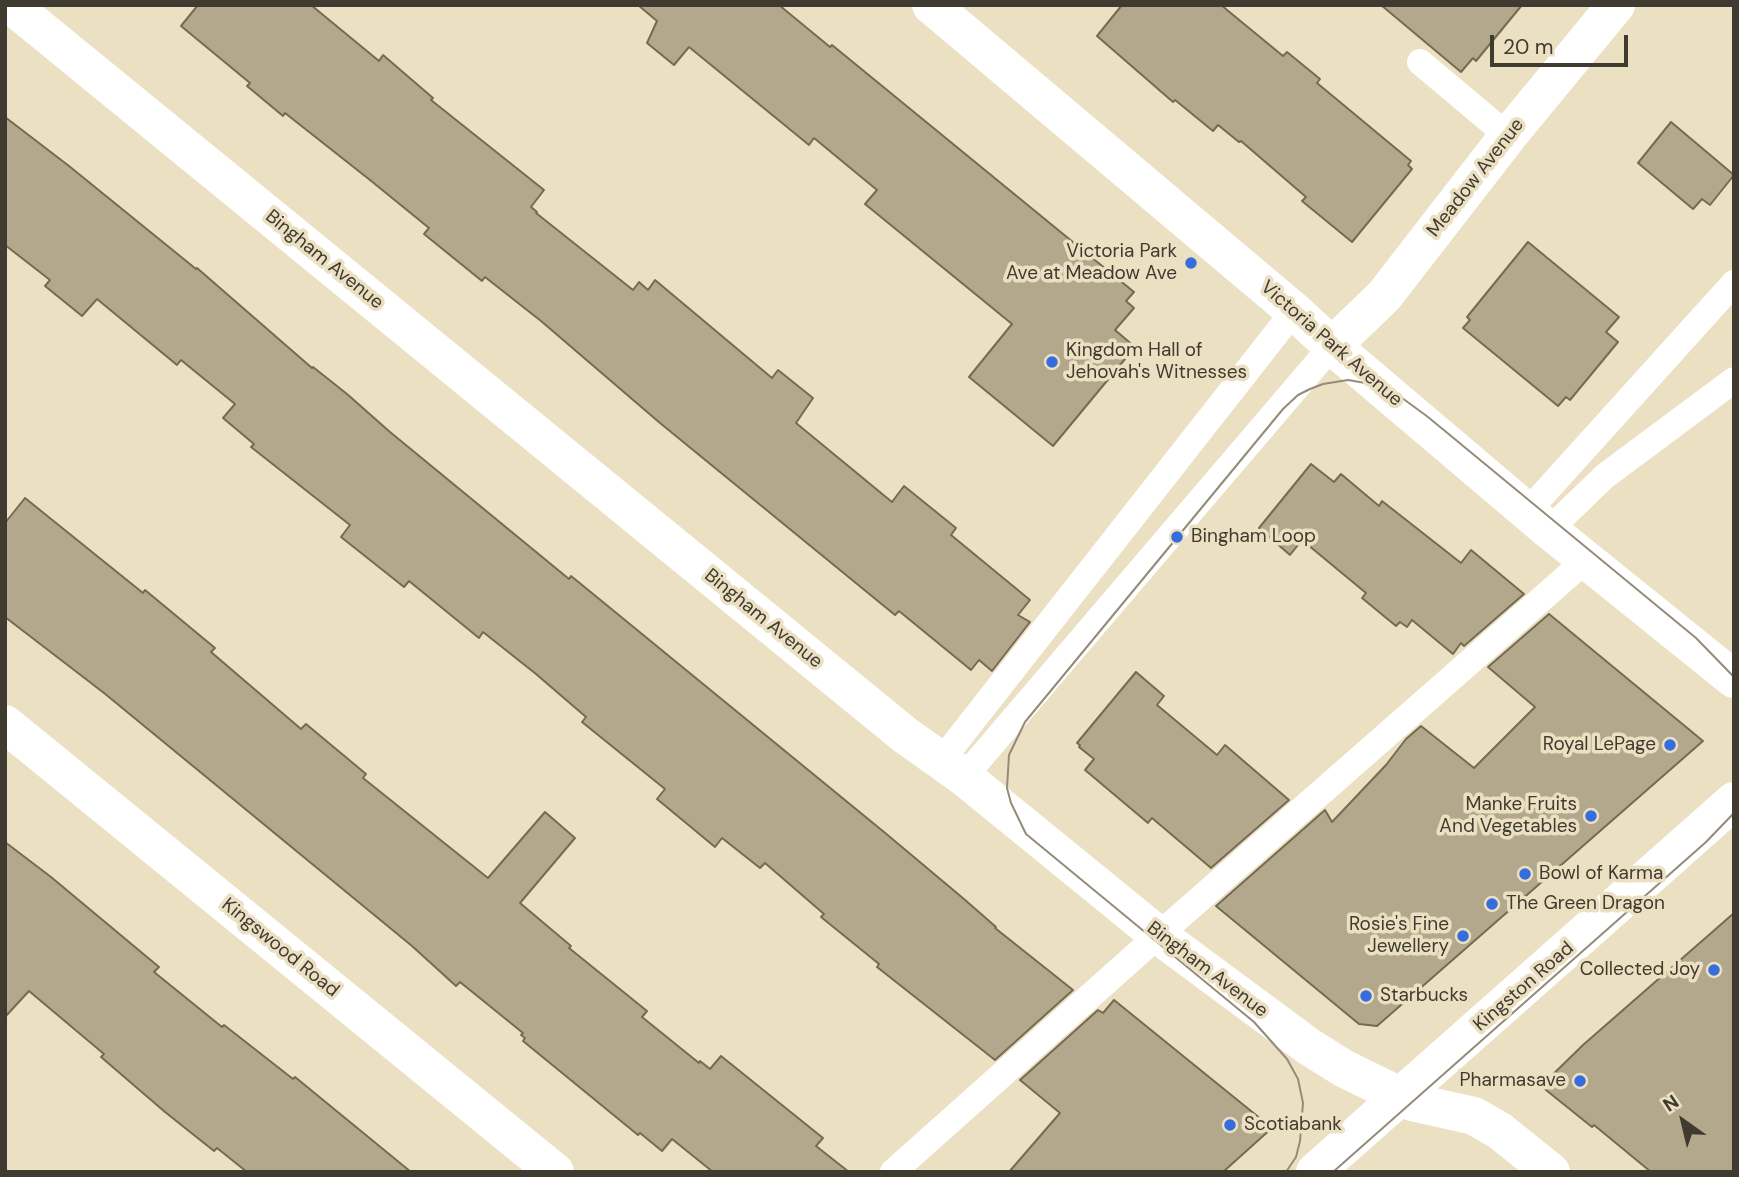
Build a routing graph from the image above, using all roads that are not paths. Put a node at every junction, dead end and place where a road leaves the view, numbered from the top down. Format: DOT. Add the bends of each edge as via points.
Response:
graph roads {
  1 [pos="12,5"];
  2 [pos="931,5"];
  3 [pos="1616,5"];
  4 [pos="1420,62"];
  5 [pos="1508,136"];
  6 [pos="1734,283"];
  7 [pos="1294,311"];
  8 [pos="1332,346"];
  9 [pos="1734,380"];
  10 [pos="1538,520"];
  11 [pos="1586,560"];
  12 [pos="1734,679"];
  13 [pos="5,724"];
  14 [pos="953,769"];
  15 [pos="1734,801"];
  16 [pos="1158,935"];
  17 [pos="1399,1098"];
  18 [pos="555,1172"];
  19 [pos="893,1172"];
  20 [pos="1315,1172"];
  21 [pos="1551,1172"];
  1 -- 14 [label="street, Bingham Avenue" via="884,718"];
  2 -- 7 [label="street, Victoria Park Avenue"];
  3 -- 5 [label="street, Meadow Avenue"];
  4 -- 5 [label="lane"];
  5 -- 8 [label="street, Meadow Avenue" via="1384,296"];
  6 -- 10 [label="lane"];
  7 -- 8 [label="street, Victoria Park Avenue"];
  7 -- 14 [label="lane"];
  8 -- 10 [label="street, Victoria Park Avenue"];
  8 -- 14 [label="lane"];
  9 -- 10 [label="lane"];
  10 -- 11 [label="street, Victoria Park Avenue"];
  11 -- 12 [label="street, Victoria Park Avenue"];
  11 -- 16 [label="lane"];
  13 -- 18 [label="street, Kingswood Road"];
  14 -- 16 [label="street, Bingham Avenue"];
  15 -- 17 [label="street, Kingston Road"];
  16 -- 17 [label="street, Bingham Avenue" via="1308,1046"];
  16 -- 19 [label="lane"];
  17 -- 20 [label="street, Kingston Road"];
  17 -- 21 [label="street, Bingham Avenue" via="1474,1116"];
}
